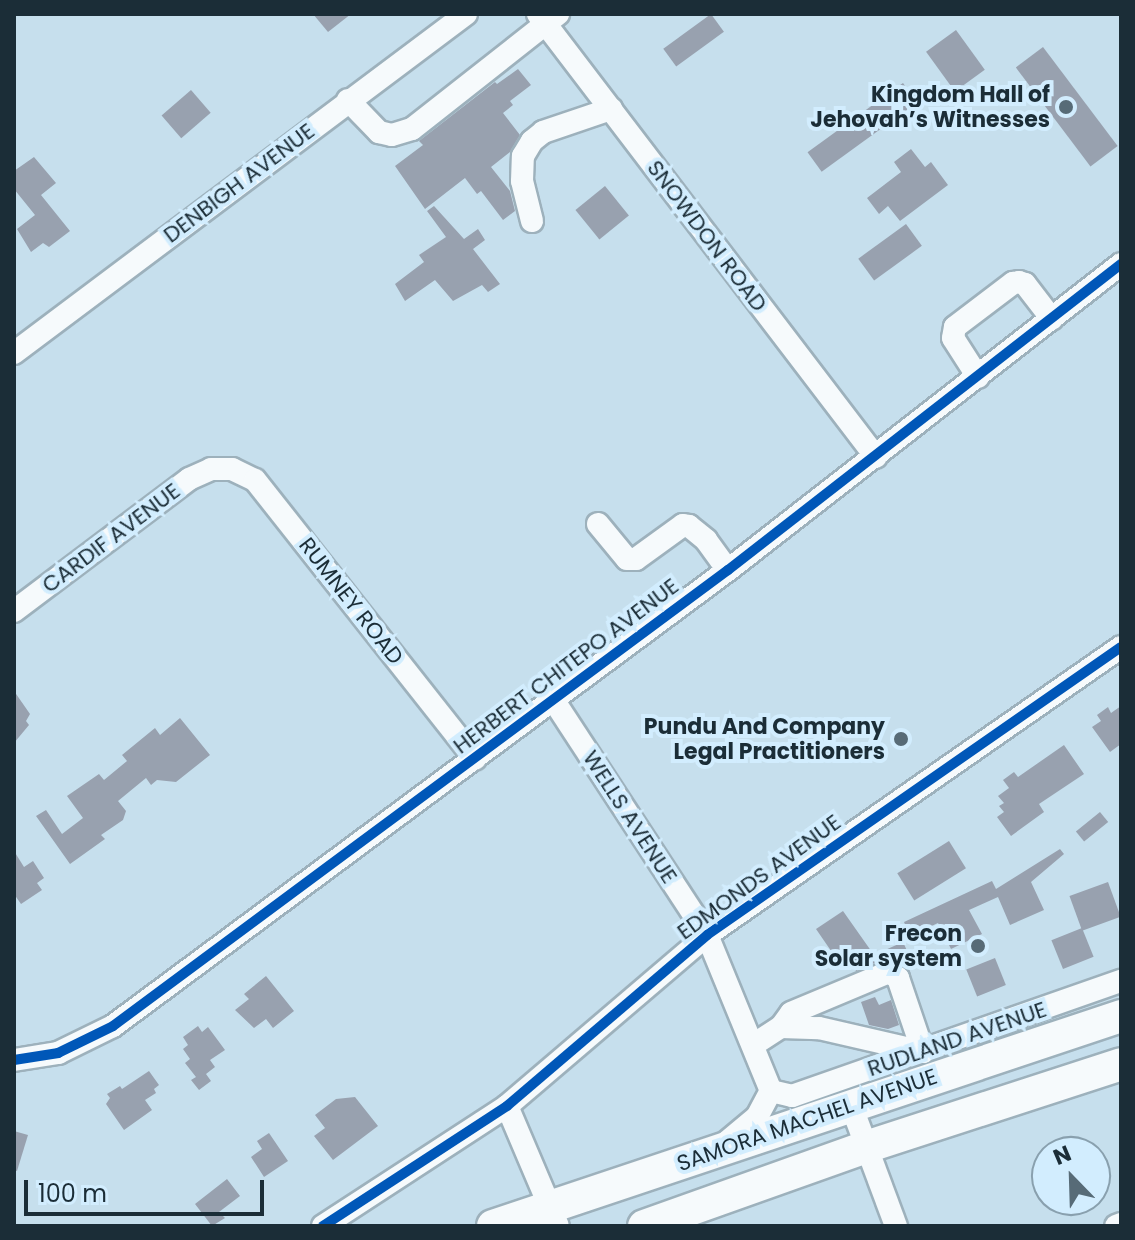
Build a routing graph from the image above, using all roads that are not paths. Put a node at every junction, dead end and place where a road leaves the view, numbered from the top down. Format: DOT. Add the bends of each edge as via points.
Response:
graph roads {
  1 [pos="466,14"];
  2 [pos="547,17"];
  3 [pos="348,100"];
  4 [pos="611,109"];
  5 [pos="532,221"];
  6 [pos="1121,264"];
  7 [pos="1052,319"];
  8 [pos="14,353"];
  9 [pos="978,377"];
  10 [pos="876,457"];
  11 [pos="211,469"];
  12 [pos="598,524"];
  13 [pos="728,570"];
  14 [pos="14,611"];
  15 [pos="1121,647"];
  16 [pos="554,701"];
  17 [pos="475,759"];
  18 [pos="707,935"];
  19 [pos="1121,981"];
  20 [pos="1121,1016"];
  21 [pos="781,1027"];
  22 [pos="753,1045"];
  23 [pos="923,1052"];
  24 [pos="14,1060"];
  25 [pos="1121,1064"];
  26 [pos="781,1094"];
  27 [pos="851,1105"];
  28 [pos="507,1106"];
  29 [pos="866,1147"];
  30 [pos="714,1151"];
  31 [pos="555,1216"];
  32 [pos="323,1226"];
  33 [pos="493,1226"];
  34 [pos="644,1226"];
  35 [pos="896,1226"];
  1 -- 3 [label="street, DENBIGH AVENUE"];
  2 -- 3 [label="street" via="412,129 392,135 379,132"];
  2 -- 4 [label="street, SNOWDON ROAD"];
  3 -- 8 [label="street, DENBIGH AVENUE"];
  4 -- 5 [label="street" via="543,132 532,141 523,156 522,181"];
  4 -- 10 [label="street, SNOWDON ROAD"];
  6 -- 7 [label="street, HERBERT CHITEPO AVENUE"];
  7 -- 9 [label="street, HERBERT CHITEPO AVENUE"];
  7 -- 9 [label="street" via="1019,282 955,327 953,338"];
  9 -- 10 [label="street, HERBERT CHITEPO AVENUE"];
  10 -- 13 [label="street, HERBERT CHITEPO AVENUE"];
  11 -- 14 [label="street, CARDIF AVENUE" via="189,479"];
  11 -- 17 [label="street, RUMNEY ROAD" via="232,469 255,480"];
  12 -- 13 [label="street" via="627,559 636,559 683,525 689,526"];
  13 -- 16 [label="street, HERBERT CHITEPO AVENUE"];
  15 -- 18 [label="street, EDMONDS AVENUE"];
  16 -- 17 [label="street, HERBERT CHITEPO AVENUE"];
  16 -- 18 [label="street, WELLS AVENUE"];
  17 -- 24 [label="street, HERBERT CHITEPO AVENUE" via="113,1026 58,1053"];
  18 -- 22 [label="street, WELLS AVENUE"];
  18 -- 28 [label="street, EDMONDS AVENUE"];
  19 -- 23 [label="street, RUDLAND AVENUE"];
  20 -- 27 [label="highway, SAMORA MACHEL AVENUE"];
  21 -- 22 [label="street"];
  21 -- 23 [label="street" via="819,1028"];
  21 -- 23 [label="street" via="791,1013 889,972 898,978"];
  22 -- 26 [label="street, WELLS AVENUE"];
  23 -- 26 [label="street, RUDLAND AVENUE"];
  25 -- 29 [label="highway, SAMORA MACHEL AVENUE"];
  26 -- 30 [label="street"];
  27 -- 29 [label="street"];
  27 -- 30 [label="highway, SAMORA MACHEL AVENUE"];
  28 -- 31 [label="street"];
  28 -- 32 [label="street, EDMONDS AVENUE"];
  29 -- 34 [label="highway, SAMORA MACHEL AVENUE"];
  29 -- 35 [label="street"];
  30 -- 31 [label="highway, SAMORA MACHEL AVENUE"];
  31 -- 33 [label="highway, SAMORA MACHEL AVENUE"];
}
